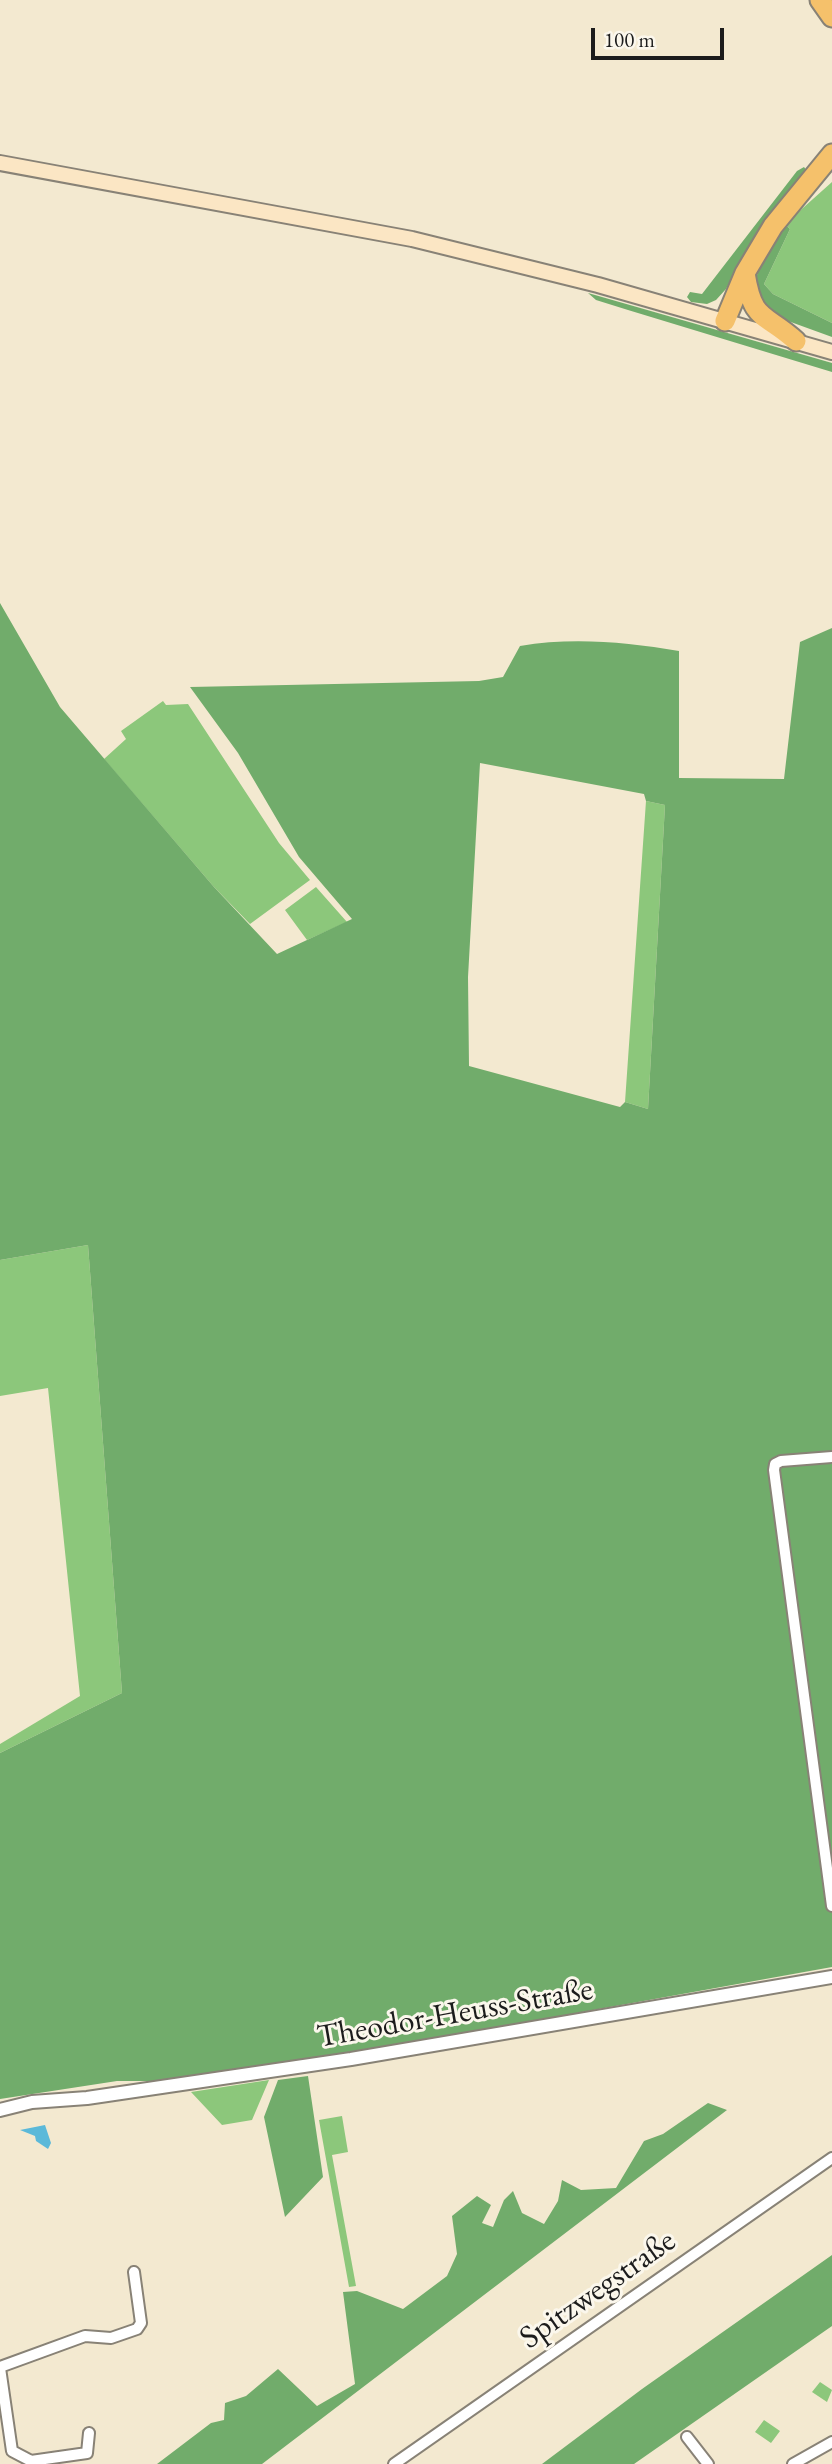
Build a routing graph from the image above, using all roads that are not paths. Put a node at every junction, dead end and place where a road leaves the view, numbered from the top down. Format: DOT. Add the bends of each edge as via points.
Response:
graph roads {
  1 [pos="820,0"];
  2 [pos="832,17"];
  3 [pos="832,154"];
  4 [pos="0,163"];
  5 [pos="832,169"];
  6 [pos="809,182"];
  7 [pos="745,273"];
  8 [pos="725,321"];
  9 [pos="796,341"];
  10 [pos="832,352"];
  11 [pos="832,1457"];
  12 [pos="832,1906"];
  13 [pos="832,1976"];
  14 [pos="0,2110"];
  15 [pos="832,2158"];
  16 [pos="134,2272"];
  17 [pos="0,2367"];
  18 [pos="89,2432"];
  19 [pos="687,2437"];
  20 [pos="832,2442"];
  21 [pos="394,2464"];
  22 [pos="708,2464"];
  23 [pos="793,2464"];
  1 -- 2 [label="highway"];
  3 -- 6 [label="highway"];
  4 -- 8 [label="main road" via="412,239"];
  5 -- 6 [label="highway"];
  6 -- 7 [label="highway" via="773,226"];
  7 -- 8 [label="highway"];
  7 -- 9 [label="highway" via="756,311"];
  8 -- 9 [label="main road"];
  9 -- 10 [label="main road"];
  11 -- 12 [label="street" via="775,1464"];
  13 -- 14 [label="street, Theodor-Heuss-Straße" via="351,2059 87,2098 75,2104"];
  15 -- 21 [label="street, Spitzwegstraße"];
  16 -- 17 [label="street" via="141,2323 137,2329 111,2338 85,2336"];
  17 -- 18 [label="street" via="12,2451 86,2446"];
  19 -- 22 [label="street"];
  20 -- 23 [label="street"];
}
